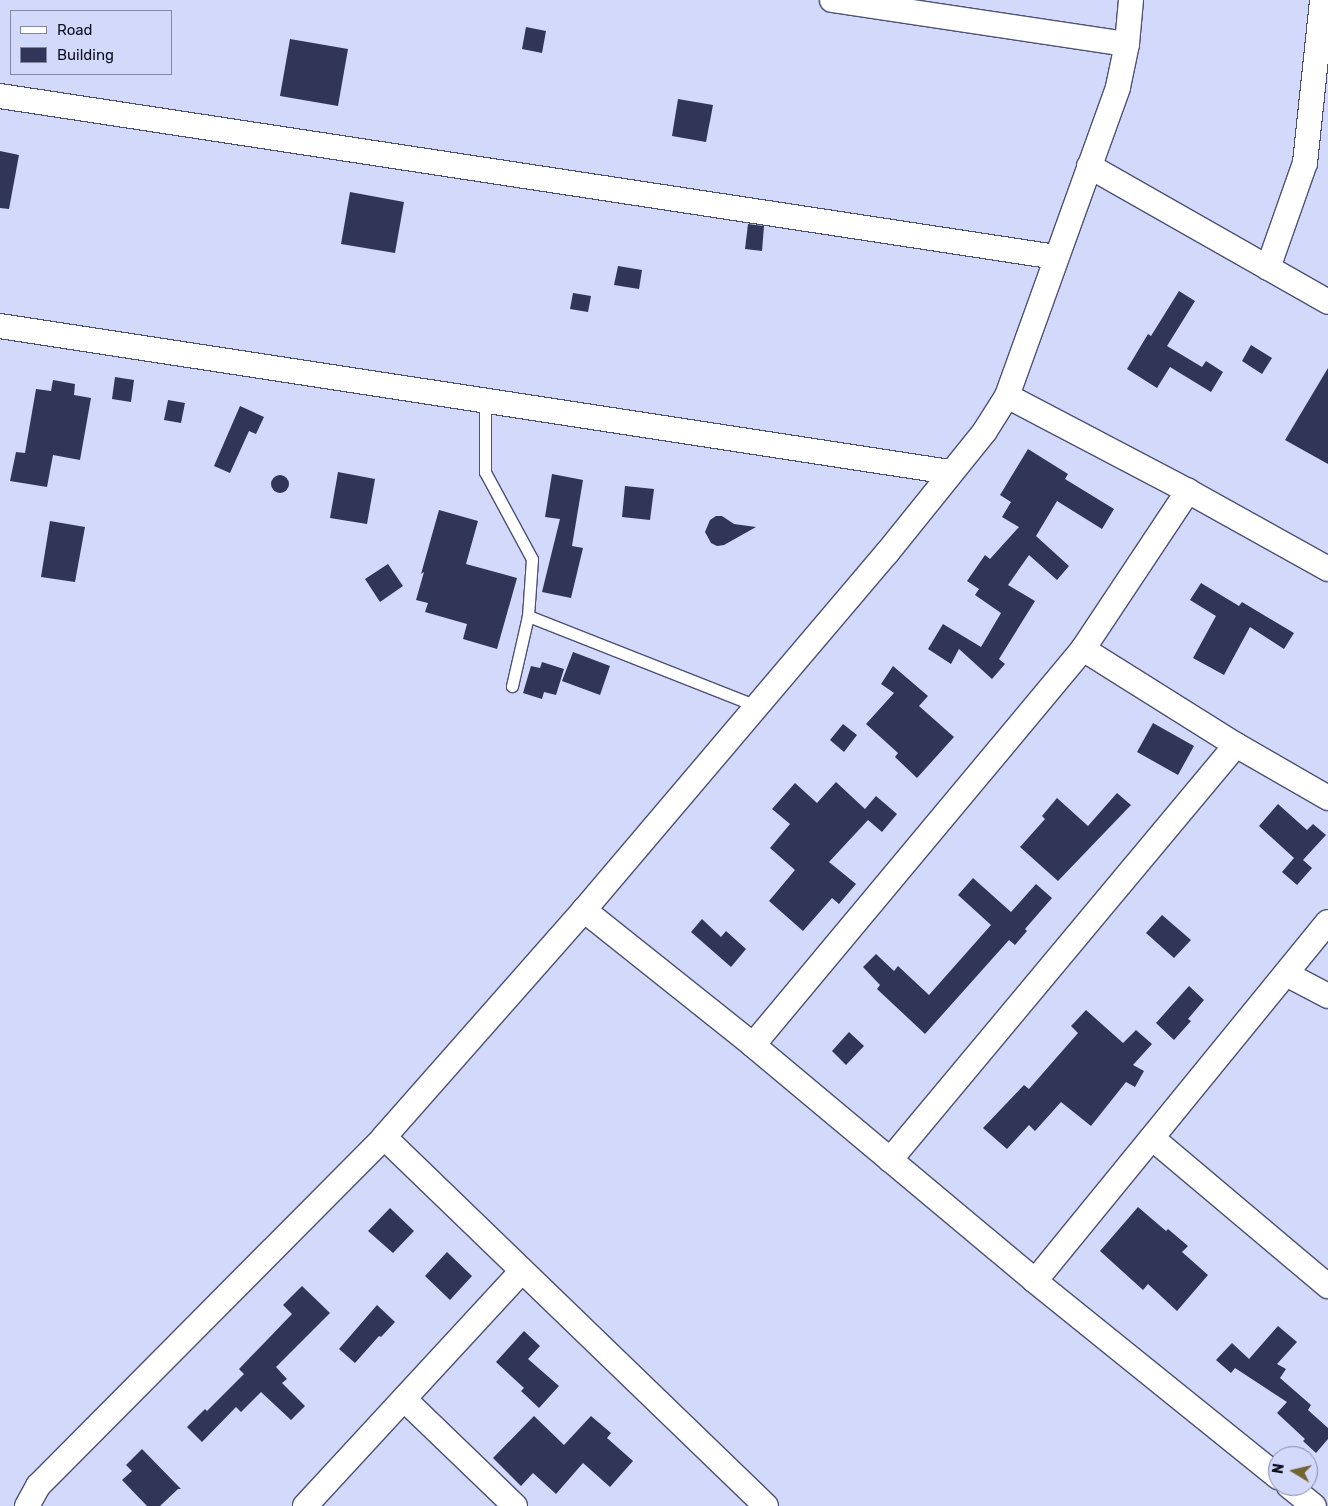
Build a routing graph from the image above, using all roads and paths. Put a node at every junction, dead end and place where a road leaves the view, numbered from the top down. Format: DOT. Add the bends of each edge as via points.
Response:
graph roads {
  1 [pos="832,0"];
  2 [pos="1131,0"];
  3 [pos="1322,0"];
  4 [pos="1127,44"];
  5 [pos="0,96"];
  6 [pos="1089,166"];
  7 [pos="1056,257"];
  8 [pos="1268,268"];
  9 [pos="1328,302"];
  10 [pos="0,326"];
  11 [pos="1007,396"];
  12 [pos="485,401"];
  13 [pos="950,472"];
  14 [pos="1188,491"];
  15 [pos="1328,570"];
  16 [pos="528,616"];
  17 [pos="1083,649"];
  18 [pos="512,686"];
  19 [pos="757,706"];
  20 [pos="1236,745"];
  21 [pos="1328,798"];
  22 [pos="584,910"];
  23 [pos="1328,922"];
  24 [pos="1286,974"];
  25 [pos="1328,996"];
  26 [pos="753,1046"];
  27 [pos="384,1137"];
  28 [pos="1152,1138"];
  29 [pos="890,1160"];
  30 [pos="522,1271"];
  31 [pos="1035,1281"];
  32 [pos="1328,1286"];
  33 [pos="404,1399"];
  34 [pos="1268,1469"];
  35 [pos="1302,1496"];
  36 [pos="27,1506"];
  37 [pos="305,1506"];
  38 [pos="515,1506"];
  39 [pos="766,1506"];
  40 [pos="1314,1506"];
  1 -- 4 [label="street"];
  2 -- 4 [label="street"];
  3 -- 8 [label="street" via="1305,163"];
  4 -- 6 [label="street" via="1118,87"];
  5 -- 7 [label="street"];
  6 -- 7 [label="street"];
  6 -- 8 [label="street"];
  7 -- 11 [label="street"];
  8 -- 9 [label="street"];
  10 -- 12 [label="street"];
  11 -- 13 [label="street" via="985,431"];
  11 -- 14 [label="street"];
  12 -- 13 [label="street"];
  12 -- 16 [label="lane" via="485,472 532,559"];
  13 -- 19 [label="street" via="887,553"];
  14 -- 15 [label="street"];
  14 -- 17 [label="street"];
  16 -- 18 [label="lane"];
  16 -- 19 [label="lane"];
  17 -- 20 [label="street"];
  17 -- 26 [label="street"];
  19 -- 22 [label="street"];
  20 -- 21 [label="street"];
  20 -- 29 [label="street"];
  22 -- 26 [label="street"];
  22 -- 27 [label="street"];
  23 -- 24 [label="street"];
  24 -- 25 [label="street"];
  24 -- 28 [label="street"];
  26 -- 29 [label="street"];
  27 -- 30 [label="street"];
  27 -- 36 [label="street" via="38,1486"];
  28 -- 31 [label="street"];
  28 -- 32 [label="street"];
  29 -- 31 [label="street"];
  30 -- 33 [label="street"];
  30 -- 39 [label="street"];
  31 -- 34 [label="street"];
  33 -- 37 [label="street"];
  33 -- 38 [label="street"];
  35 -- 40 [label="street"];
}
